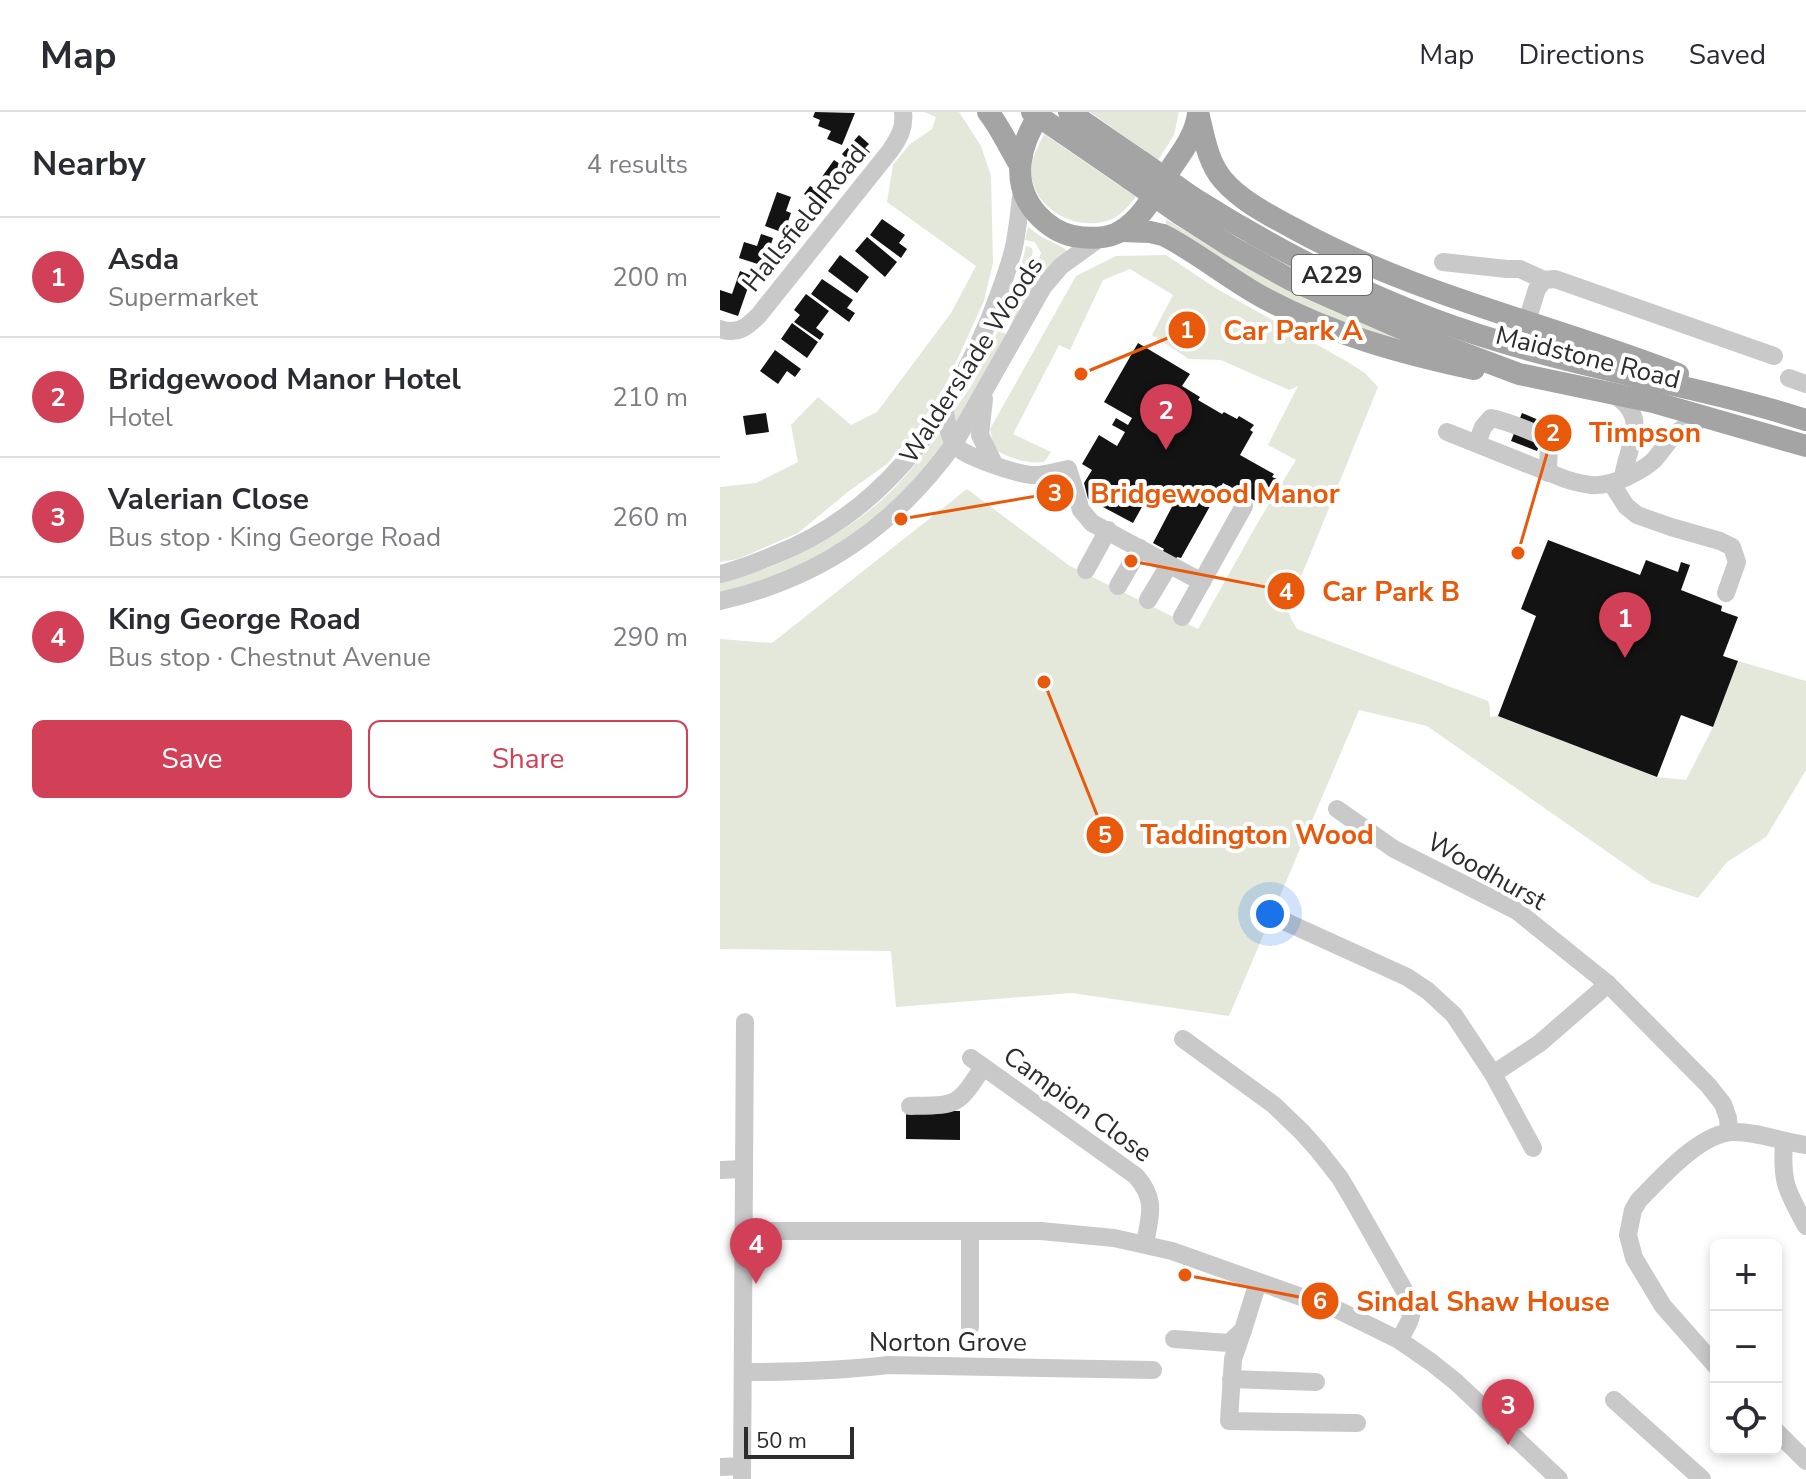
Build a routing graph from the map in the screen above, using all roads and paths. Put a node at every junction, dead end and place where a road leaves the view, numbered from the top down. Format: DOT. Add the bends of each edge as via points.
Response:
graph roads {
  1 [pos="988,112"];
  2 [pos="1032,112"];
  3 [pos="1041,112"];
  4 [pos="1198,112"];
  5 [pos="903,115"];
  6 [pos="1069,120"];
  7 [pos="924,121"];
  8 [pos="1020,165"];
  9 [pos="1022,190"];
  10 [pos="1186,205"];
  11 [pos="1111,234"];
  12 [pos="1443,262"];
  13 [pos="1544,280"];
  14 [pos="1529,313"];
  15 [pos="720,329"];
  16 [pos="1774,356"];
  17 [pos="1519,374"];
  18 [pos="984,392"];
  19 [pos="1610,392"];
  20 [pos="1746,401"];
  21 [pos="944,408"];
  22 [pos="1708,417"];
  23 [pos="1806,420"];
  24 [pos="1447,432"];
  25 [pos="1477,443"];
  26 [pos="954,444"];
  27 [pos="1806,446"];
  28 [pos="994,464"];
  29 [pos="1548,473"];
  30 [pos="1618,481"];
  31 [pos="1244,506"];
  32 [pos="1108,530"];
  33 [pos="1140,548"];
  34 [pos="1169,565"];
  35 [pos="1086,570"];
  36 [pos="720,574"];
  37 [pos="1202,582"];
  38 [pos="1118,586"];
  39 [pos="1726,593"];
  40 [pos="1148,600"];
  41 [pos="720,601"];
  42 [pos="1182,617"];
  43 [pos="1337,809"];
  44 [pos="1286,922"];
  45 [pos="1608,984"];
  46 [pos="745,1022"];
  47 [pos="1183,1039"];
  48 [pos="1493,1074"];
  49 [pos="910,1106"];
  50 [pos="1729,1132"];
  51 [pos="1784,1142"];
  52 [pos="1806,1145"];
  53 [pos="1533,1148"];
  54 [pos="743,1169"];
  55 [pos="720,1170"];
  56 [pos="1806,1226"];
  57 [pos="744,1231"];
  58 [pos="970,1231"];
  59 [pos="1145,1244"];
  60 [pos="1258,1282"];
  61 [pos="970,1327"];
  62 [pos="1243,1330"];
  63 [pos="1174,1339"];
  64 [pos="1399,1340"];
  65 [pos="1710,1359"];
  66 [pos="1153,1370"];
  67 [pos="743,1372"];
  68 [pos="1231,1379"];
  69 [pos="1316,1382"];
  70 [pos="1614,1400"];
  71 [pos="1357,1423"];
  72 [pos="1782,1437"];
  73 [pos="1806,1461"];
  74 [pos="720,1467"];
  75 [pos="742,1472"];
  76 [pos="1559,1479"];
  77 [pos="1702,1479"];
  1 -- 8 [label="main road"];
  2 -- 6 [label="main road, Maidstone Road / A229, bridge"];
  3 -- 8 [label="main road" via="1025,140"];
  4 -- 11 [label="main road" via="1193,134 1139,215"];
  4 -- 14 [label="main road" via="1214,166 1251,203 1364,263 1459,299"];
  5 -- 7 [label="street"];
  5 -- 15 [label="street, Hallsfield Road" via="900,137 890,151 759,315 740,331"];
  6 -- 10 [label="main road, Maidstone Road / A229, bridge"];
  8 -- 9 [label="main road"];
  9 -- 11 [label="main road" via="1034,211 1055,229 1075,236"];
  9 -- 21 [label="street, Walderslade Woods" via="1001,290"];
  10 -- 17 [label="main road, Maidstone Road / A229" via="1230,246 1291,280"];
  10 -- 20 [label="main road, A229" via="1370,294 1480,336"];
  11 -- 17 [label="main road" via="1163,235 1264,298 1343,335 1499,375"];
  11 -- 18 [label="street, Walderslade Woods" via="1052,275"];
  12 -- 13 [label="street" via="1520,269"];
  13 -- 14 [label="street, Maidstone Road"];
  13 -- 16 [label="street, Maidstone Road" via="1555,279 1749,357"];
  14 -- 20 [label="main road"];
  17 -- 19 [label="main road, Maidstone Road / A229"];
  18 -- 26 [label="street, Walderslade Woods"];
  18 -- 28 [label="street" via="980,435"];
  19 -- 22 [label="main road, Maidstone Road / A229"];
  19 -- 30 [label="street" via="1626,404 1634,421 1633,442"];
  20 -- 23 [label="main road, A229"];
  21 -- 26 [label="street"];
  21 -- 36 [label="street, Walderslade Woods" via="903,466 847,516 787,550"];
  22 -- 27 [label="main road, Maidstone Road / A229"];
  22 -- 30 [label="street" via="1691,423 1652,462"];
  24 -- 25 [label="street"];
  25 -- 29 [label="street"];
  25 -- 29 [label="street" via="1491,418 1549,439"];
  26 -- 28 [label="street"];
  26 -- 41 [label="street, Walderslade Woods" via="912,496 851,546 804,574"];
  28 -- 32 [label="street" via="1029,475 1068,469 1081,510"];
  29 -- 30 [label="street" via="1581,484"];
  30 -- 39 [label="street" via="1626,506 1637,515 1732,547 1737,562"];
  31 -- 37 [label="street"];
  32 -- 33 [label="street"];
  32 -- 35 [label="street"];
  33 -- 34 [label="street"];
  33 -- 38 [label="street"];
  34 -- 37 [label="street"];
  34 -- 40 [label="street"];
  37 -- 42 [label="street"];
  43 -- 45 [label="street, Woodhurst" via="1394,849 1517,911"];
  44 -- 48 [label="street" via="1428,991 1454,1015"];
  45 -- 48 [label="street" via="1540,1043"];
  45 -- 50 [label="street, Woodhurst" via="1708,1085 1723,1104"];
  46 -- 54 [label="street"];
  47 -- 64 [label="street" via="1274,1105 1329,1163 1412,1304"];
  48 -- 53 [label="street"];
  49 -- 59 [label="street, Campion Close" via="955,1103 977,1062 1143,1183 1150,1197"];
  50 -- 51 [label="street"];
  50 -- 65 [label="street" via="1703,1142 1639,1200 1628,1235 1634,1258 1663,1306"];
  51 -- 52 [label="street"];
  51 -- 56 [label="street" via="1784,1179"];
  54 -- 55 [label="street"];
  54 -- 57 [label="street"];
  57 -- 58 [label="street"];
  57 -- 67 [label="street"];
  58 -- 59 [label="street" via="1082,1234"];
  58 -- 61 [label="street"];
  59 -- 60 [label="street"];
  60 -- 62 [label="street"];
  60 -- 64 [label="street" via="1338,1310"];
  62 -- 63 [label="street" via="1229,1343"];
  62 -- 68 [label="street"];
  64 -- 76 [label="street" via="1456,1382"];
  66 -- 67 [label="street, Norton Grove" via="888,1365"];
  67 -- 75 [label="street"];
  68 -- 69 [label="street"];
  68 -- 71 [label="street" via="1229,1421"];
  70 -- 77 [label="street"];
  72 -- 73 [label="street"];
  74 -- 75 [label="street"];
}
